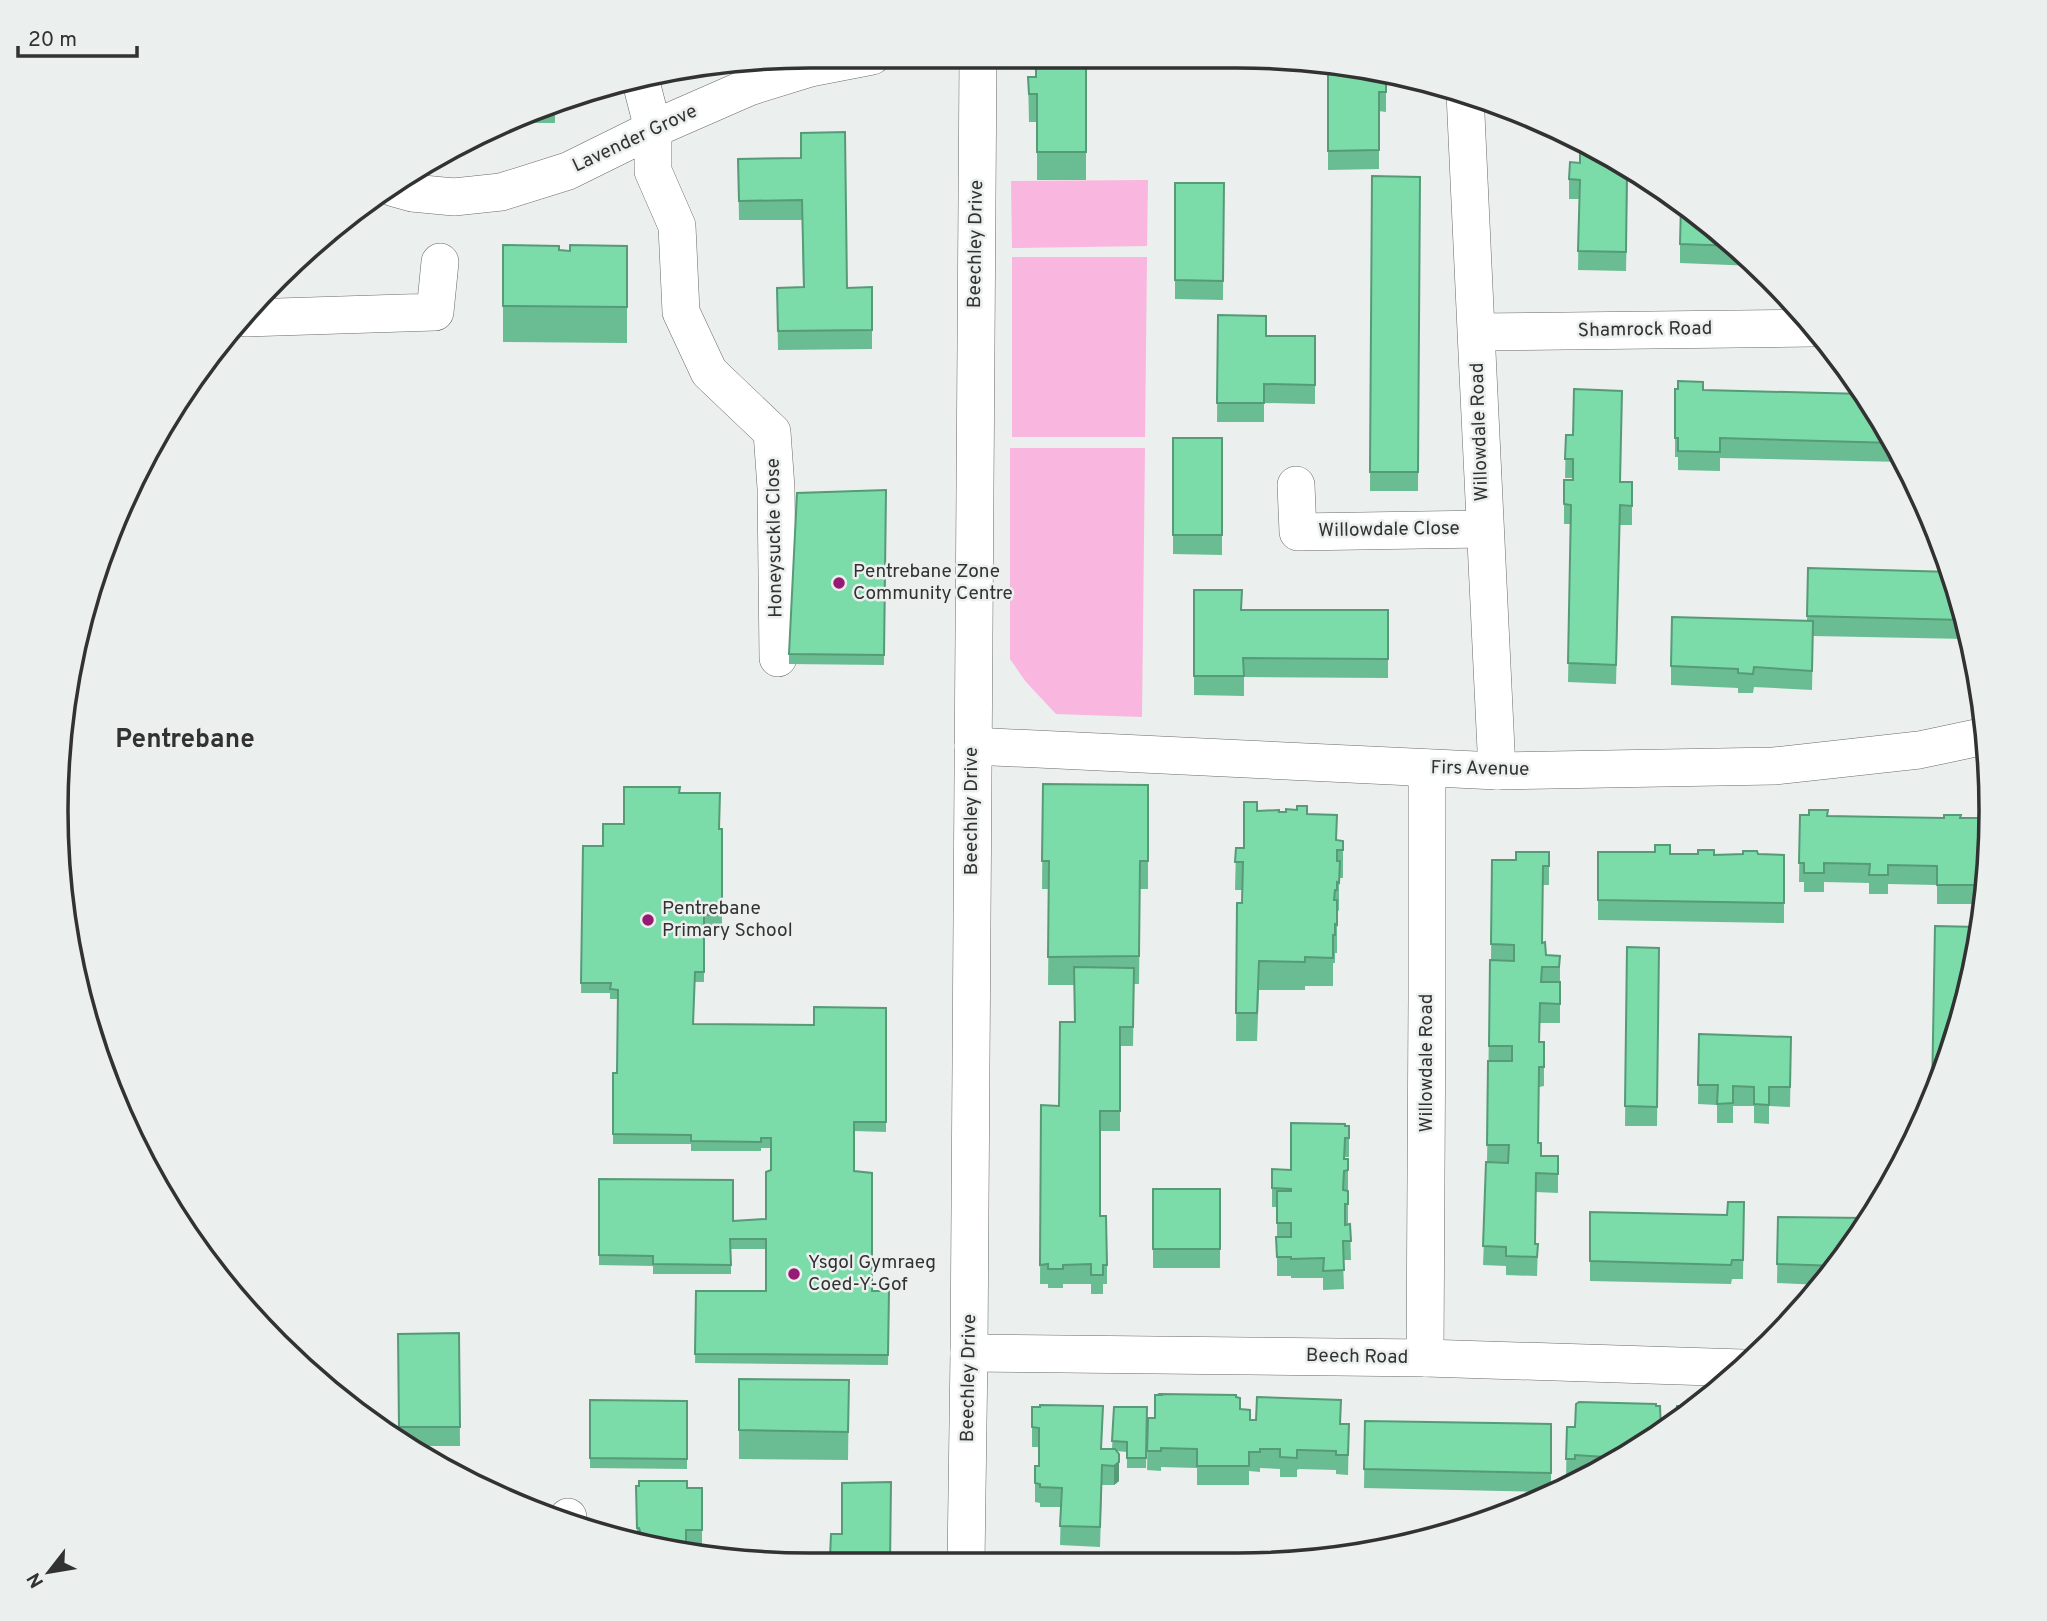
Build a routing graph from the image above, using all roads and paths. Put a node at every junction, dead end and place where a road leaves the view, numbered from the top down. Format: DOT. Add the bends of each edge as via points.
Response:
graph roads {
  1 [pos="810,68"];
  2 [pos="978,68"];
  3 [pos="643,88"];
  4 [pos="1466,105"];
  5 [pos="653,129"];
  6 [pos="403,190"];
  7 [pos="440,262"];
  8 [pos="255,318"];
  9 [pos="1801,328"];
  10 [pos="1477,332"];
  11 [pos="1296,485"];
  12 [pos="1484,529"];
  13 [pos="778,659"];
  14 [pos="1975,738"];
  15 [pos="973,746"];
  16 [pos="1427,768"];
  17 [pos="1497,771"];
  18 [pos="970,1353"];
  19 [pos="1425,1358"];
  20 [pos="1728,1367"];
  21 [pos="966,1553"];
  1 -- 5 [label="street, Lavender Grove" via="749,87"];
  2 -- 15 [label="street, Beechley Drive"];
  3 -- 5 [label="street, Honeysuckle Close"];
  4 -- 10 [label="street, Willowdale Road"];
  5 -- 6 [label="street, Lavender Grove" via="568,171 501,192 454,197"];
  5 -- 13 [label="street, Honeysuckle Close" via="653,171 677,226 681,312 709,372 772,432"];
  7 -- 8 [label="street" via="435,312"];
  9 -- 10 [label="street, Shamrock Road"];
  10 -- 12 [label="street, Willowdale Road"];
  11 -- 12 [label="street, Willowdale Close" via="1298,532"];
  12 -- 17 [label="street, Willowdale Road"];
  14 -- 17 [label="street, Firs Avenue" via="1919,750 1774,766"];
  15 -- 16 [label="street, Firs Avenue"];
  15 -- 18 [label="street, Beechley Drive"];
  16 -- 17 [label="street, Firs Avenue"];
  16 -- 19 [label="street, Willowdale Road"];
  18 -- 19 [label="street, Beech Road"];
  18 -- 21 [label="street, Beechley Drive"];
  19 -- 20 [label="street, Beech Road"];
}
